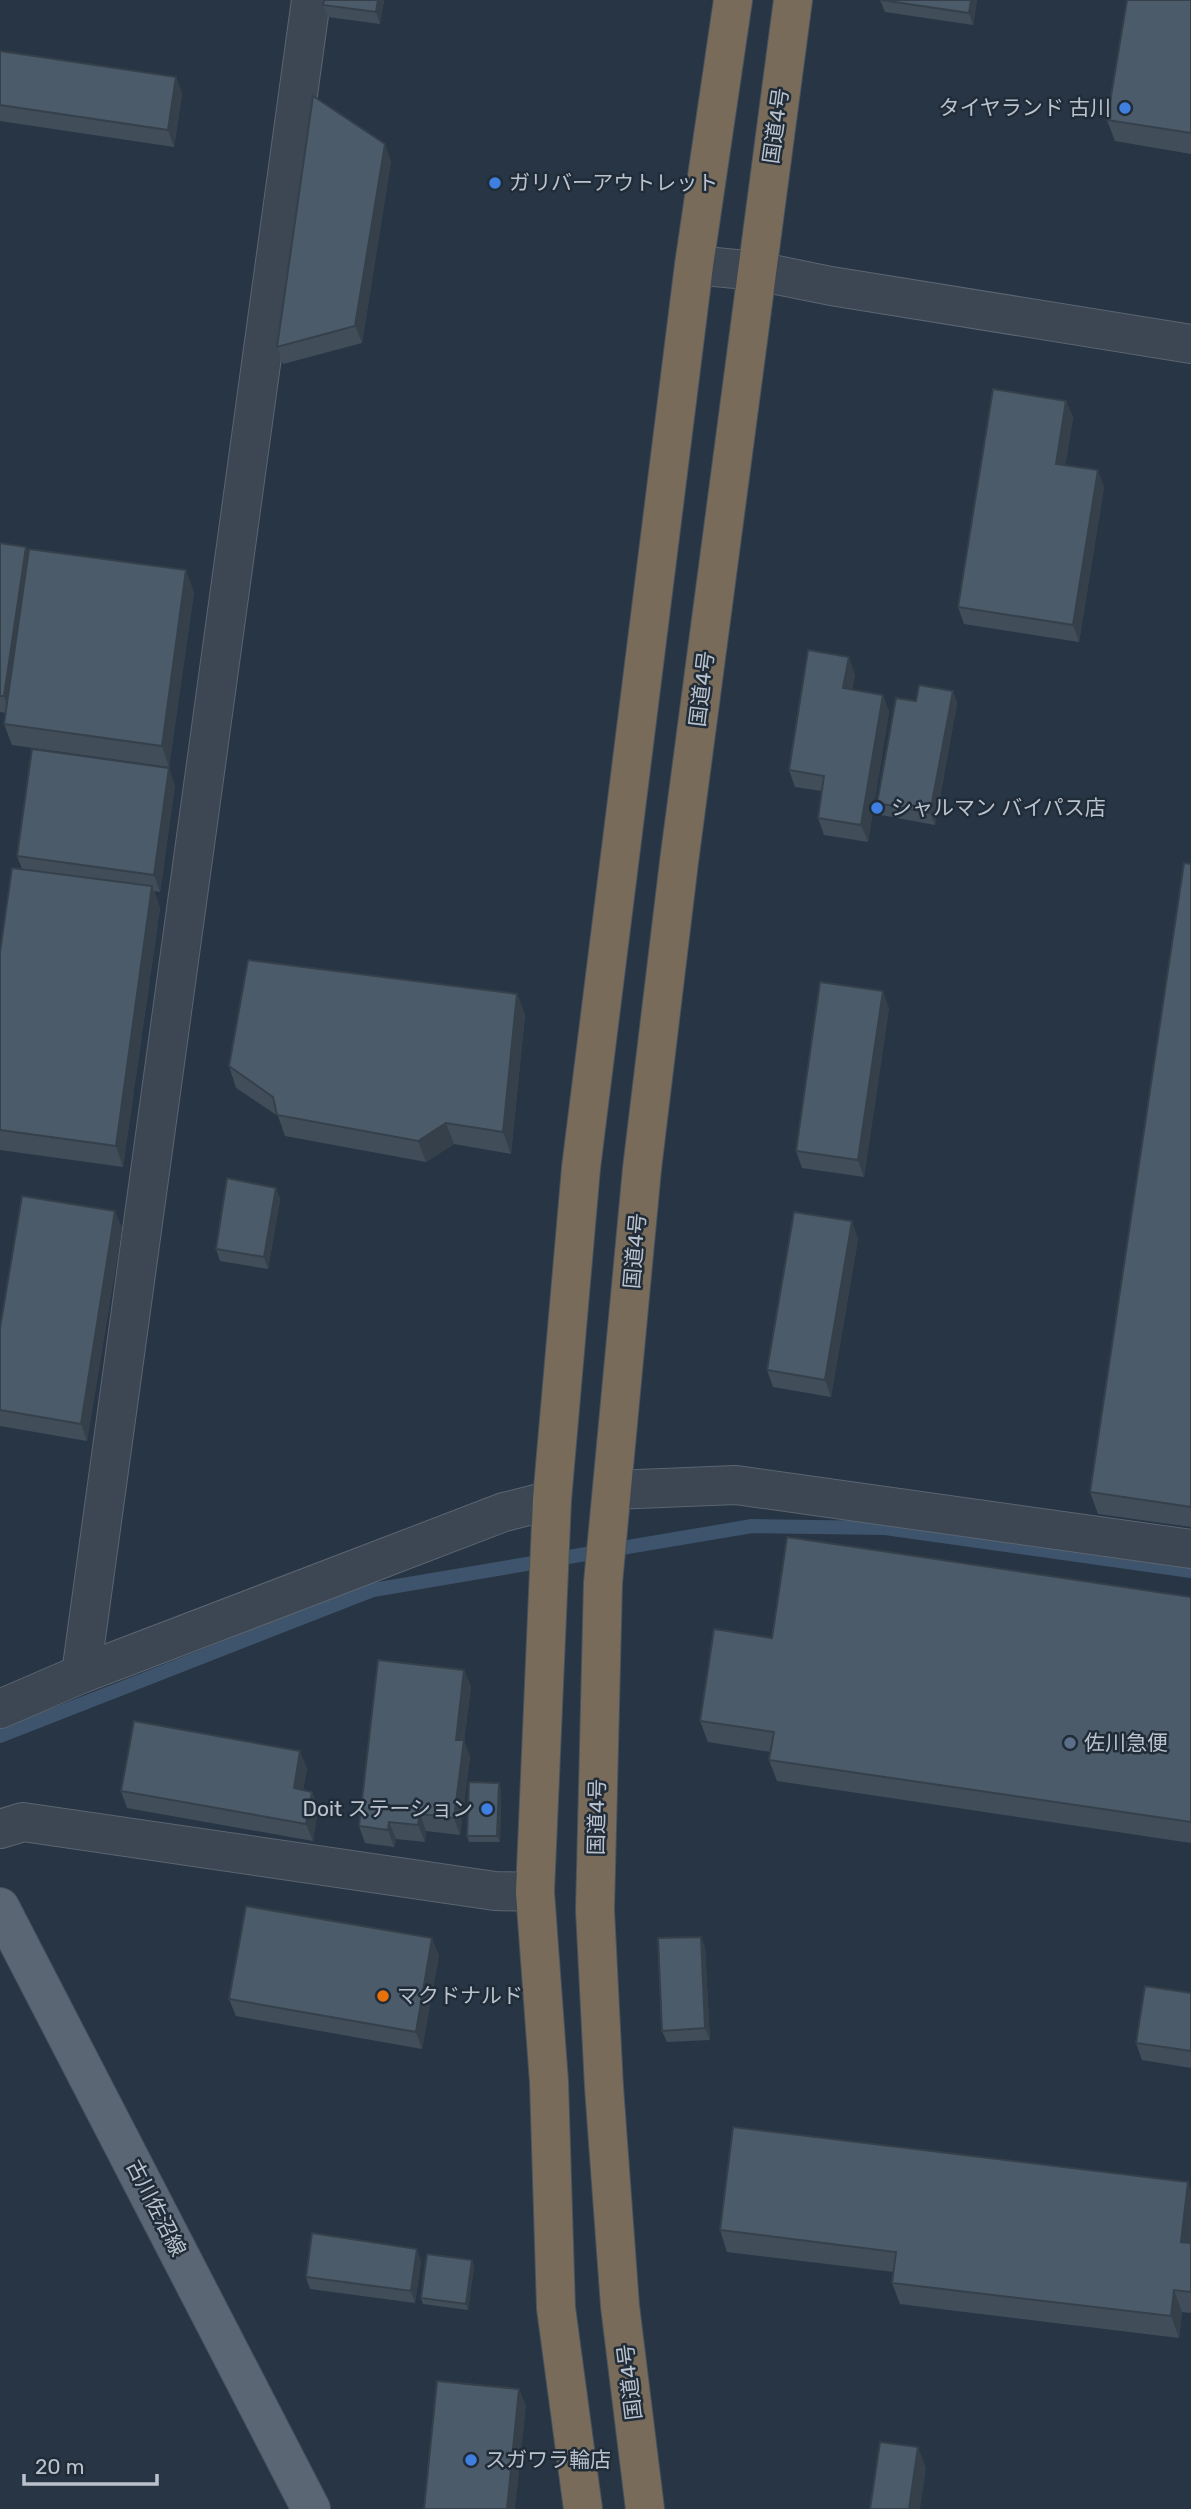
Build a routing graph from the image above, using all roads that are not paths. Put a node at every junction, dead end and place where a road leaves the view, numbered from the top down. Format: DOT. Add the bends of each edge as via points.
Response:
graph roads {
  1 [pos="311,0"];
  2 [pos="733,0"];
  3 [pos="793,0"];
  4 [pos="694,265"];
  5 [pos="757,271"];
  6 [pos="1191,344"];
  7 [pos="610,1505"];
  8 [pos="552,1514"];
  9 [pos="1191,1549"];
  10 [pos="81,1674"];
  11 [pos="0,1709"];
  12 [pos="0,1829"];
  13 [pos="535,1892"];
  14 [pos="0,1907"];
  15 [pos="311,2509"];
  16 [pos="583,2509"];
  17 [pos="645,2509"];
  1 -- 10 [label="street"];
  2 -- 4 [label="highway"];
  3 -- 5 [label="highway, 国道4号"];
  4 -- 5 [label="street"];
  4 -- 8 [label="highway" via="580,1168"];
  5 -- 6 [label="street"];
  5 -- 7 [label="highway, 国道4号" via="642,1169"];
  7 -- 9 [label="street" via="736,1485"];
  7 -- 17 [label="highway, 国道4号" via="603,1583 595,1910 620,2306"];
  8 -- 10 [label="street" via="503,1512"];
  8 -- 13 [label="highway"];
  10 -- 11 [label="street"];
  12 -- 13 [label="street" via="23,1822 495,1891"];
  13 -- 16 [label="highway" via="549,2082 556,2308"];
  14 -- 15 [label="main road, 古川佐沼線"];
}
